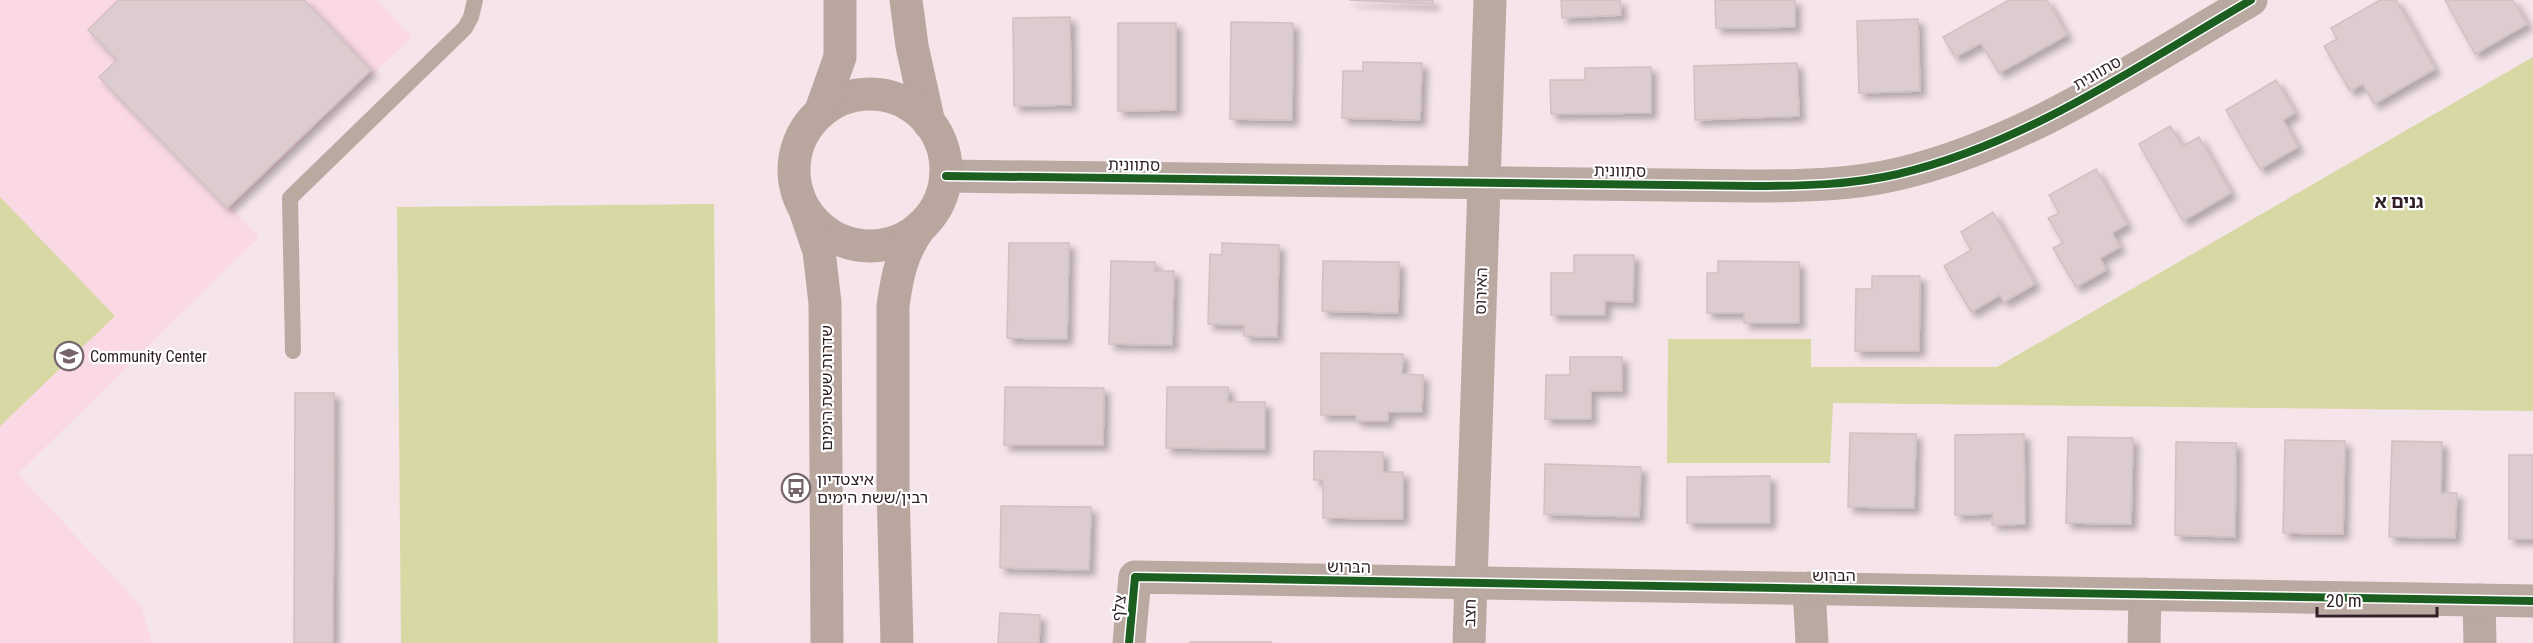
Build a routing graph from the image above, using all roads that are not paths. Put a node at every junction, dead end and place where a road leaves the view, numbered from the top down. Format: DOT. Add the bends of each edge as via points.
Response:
graph roads {
  1 [pos="475,0"];
  2 [pos="840,0"];
  3 [pos="906,0"];
  4 [pos="1490,0"];
  5 [pos="2251,0"];
  6 [pos="820,113"];
  7 [pos="929,123"];
  8 [pos="946,176"];
  9 [pos="1484,183"];
  10 [pos="805,208"];
  11 [pos="921,226"];
  12 [pos="293,351"];
  13 [pos="1136,577"];
  14 [pos="1472,582"];
  15 [pos="1809,588"];
  16 [pos="2145,594"];
  17 [pos="2479,600"];
  18 [pos="2533,601"];
  19 [pos="827,643"];
  20 [pos="897,643"];
  21 [pos="1129,643"];
  22 [pos="1469,643"];
  23 [pos="1812,643"];
  24 [pos="2144,643"];
  25 [pos="2480,643"];
  1 -- 12 [label="lane" via="465,28 290,198"];
  2 -- 6 [label="main road" via="840,57"];
  3 -- 7 [label="main road"];
  4 -- 9 [label="street, האירוס"];
  5 -- 9 [label="street, סתוונית" via="2019,132 1975,151 1896,174 1788,186"];
  6 -- 7 [label="main road" via="846,98 876,94 904,102"];
  6 -- 10 [label="main road" via="802,137 794,165 798,194"];
  7 -- 8 [label="main road" via="943,146"];
  8 -- 9 [label="street, סתוונית"];
  8 -- 11 [label="main road" via="939,203"];
  9 -- 14 [label="street, האירוס"];
  10 -- 11 [label="main road" via="813,221 831,235 865,246 894,242"];
  10 -- 19 [label="main road, שדרות ששת הימים" via="819,251 825,303"];
  11 -- 20 [label="main road" via="905,251 893,306"];
  13 -- 14 [label="street, הברוש"];
  13 -- 21 [label="street, צלף"];
  14 -- 15 [label="street, הברוש"];
  14 -- 22 [label="street, חצב"];
  15 -- 16 [label="street, הברוש"];
  15 -- 23 [label="street"];
  16 -- 17 [label="street, הברוש"];
  16 -- 24 [label="street"];
  17 -- 18 [label="street, הברוש"];
  17 -- 25 [label="street"];
}
